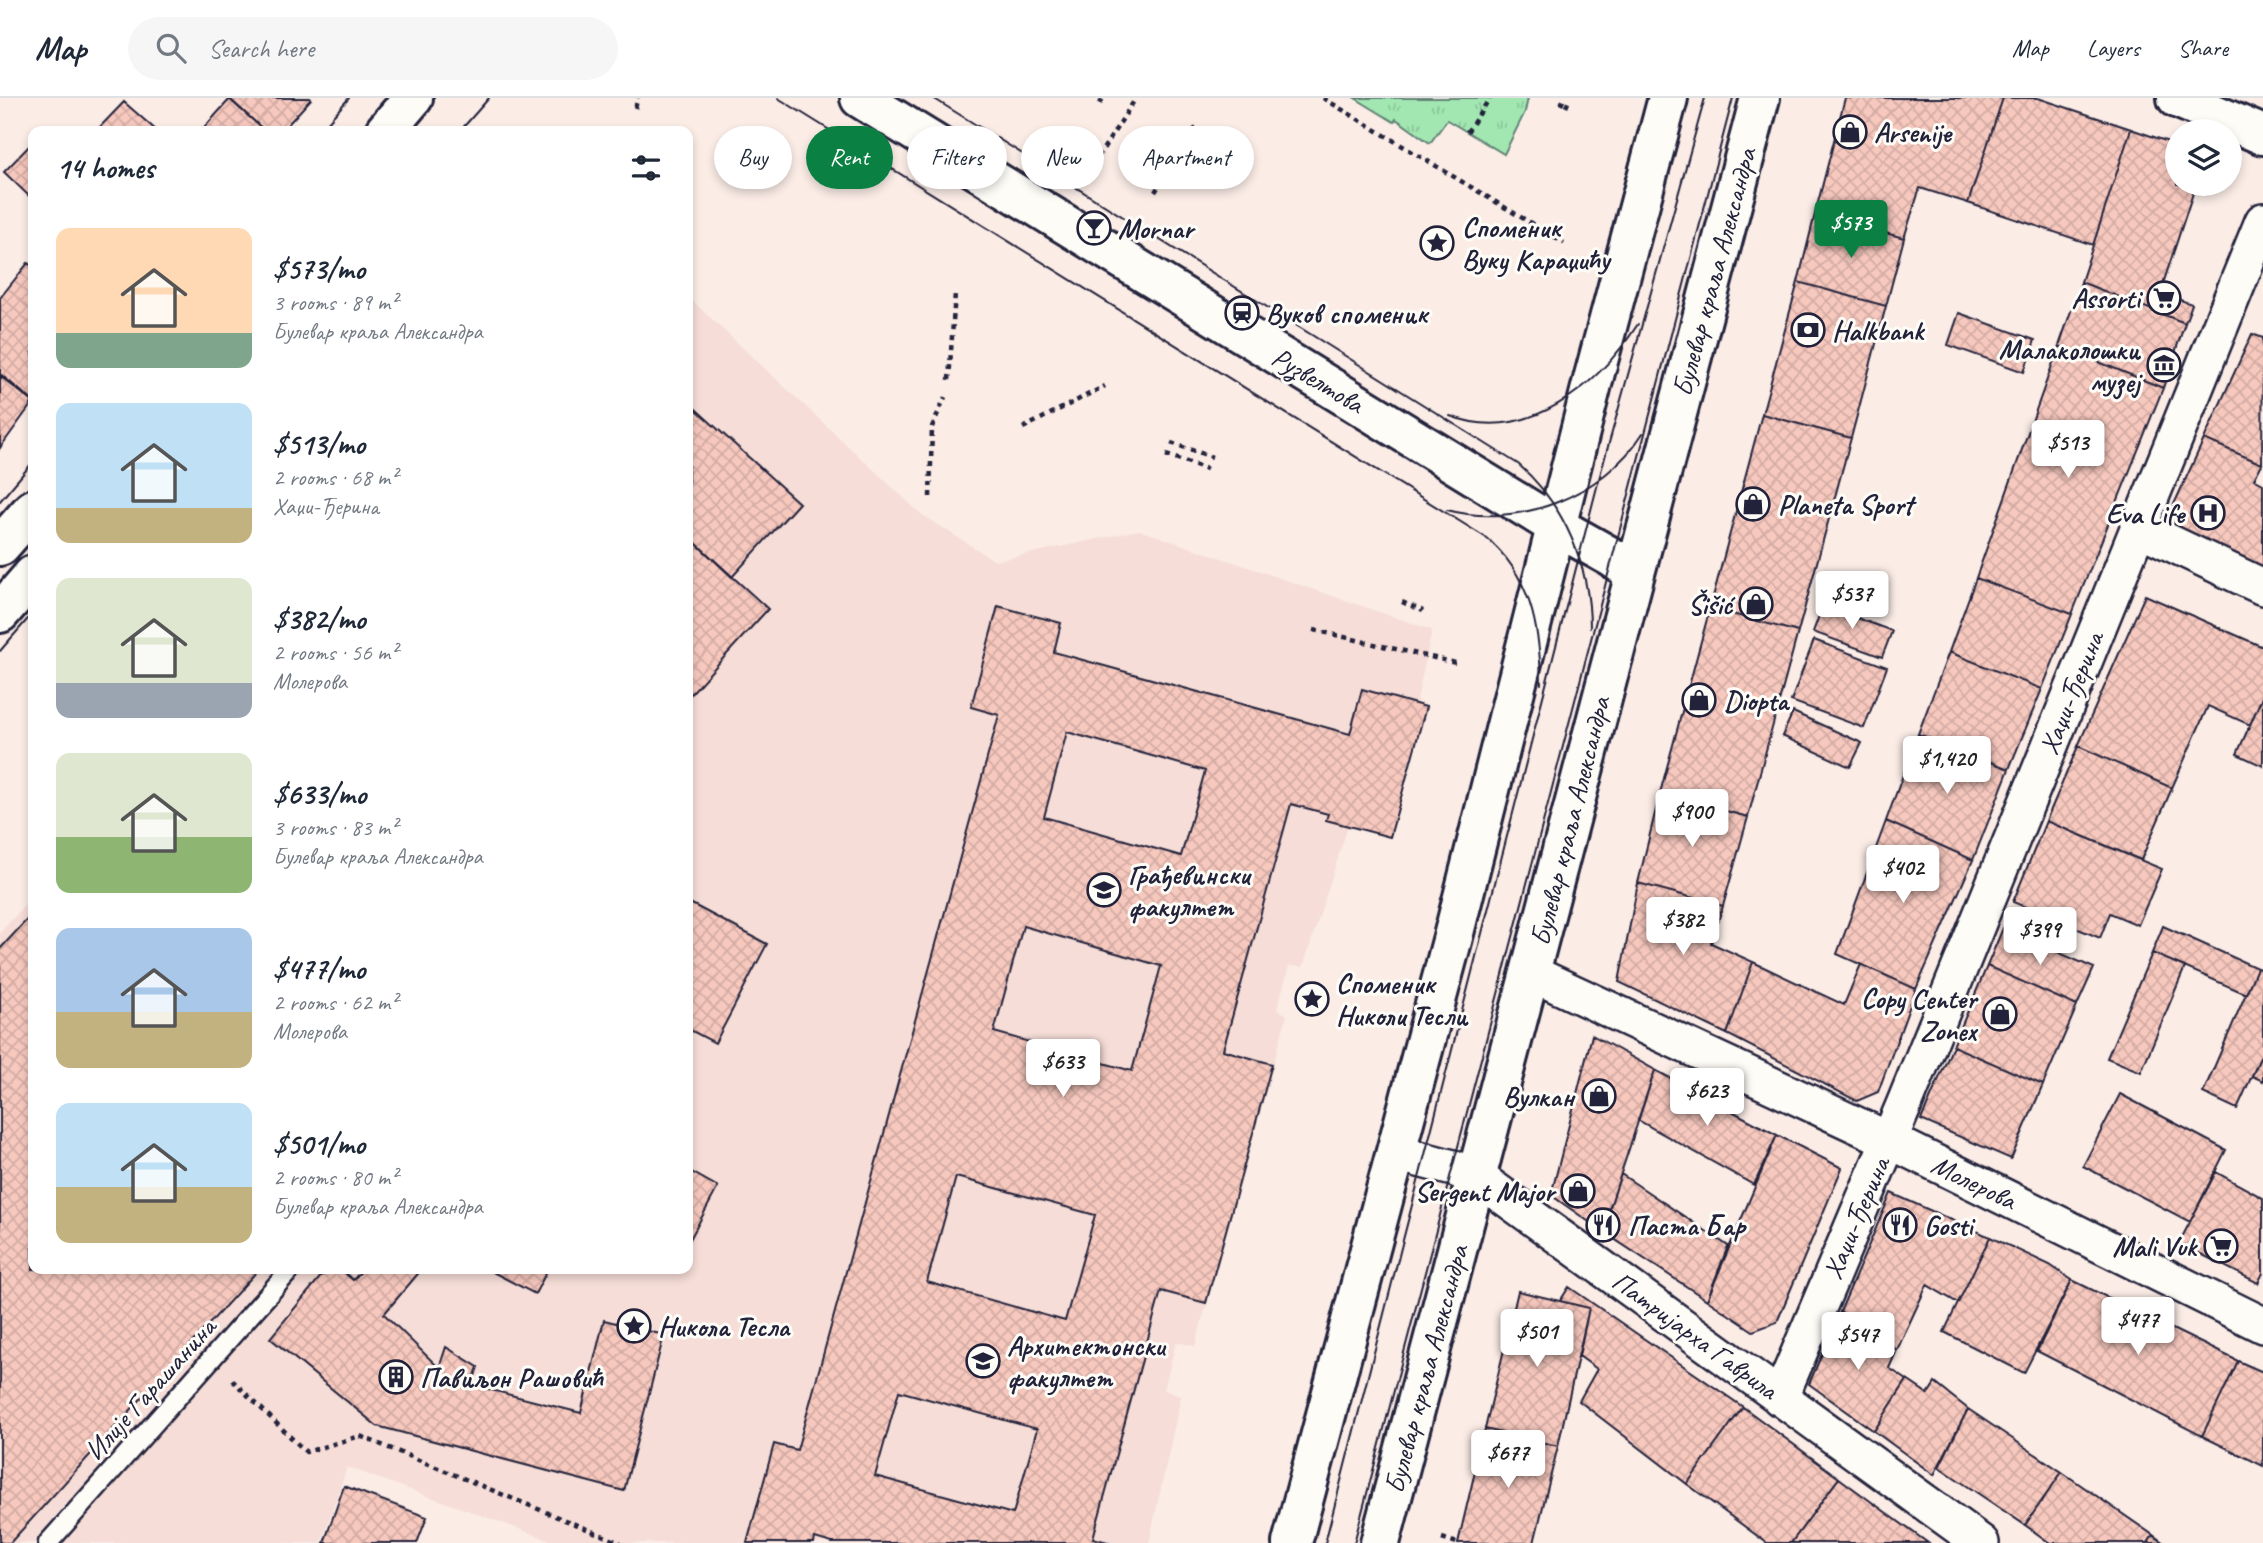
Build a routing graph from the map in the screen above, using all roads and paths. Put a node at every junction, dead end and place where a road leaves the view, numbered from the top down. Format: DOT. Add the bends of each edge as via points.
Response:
graph roads {
  1 [pos="413,98"];
  2 [pos="638,98"];
  3 [pos="860,98"];
  4 [pos="1103,98"];
  5 [pos="1136,98"];
  6 [pos="1323,98"];
  7 [pos="1490,98"];
  8 [pos="1564,98"];
  9 [pos="1570,98"];
  10 [pos="1668,98"];
  11 [pos="1760,98"];
  12 [pos="2177,98"];
  13 [pos="1100,104"];
  14 [pos="635,108"];
  15 [pos="389,126"];
  16 [pos="1467,132"];
  17 [pos="2263,135"];
  18 [pos="1104,148"];
  19 [pos="2263,220"];
  20 [pos="1564,243"];
  21 [pos="956,293"];
  22 [pos="949,380"];
  23 [pos="1105,386"];
  24 [pos="945,397"];
  25 [pos="1023,428"];
  26 [pos="1171,443"];
  27 [pos="1166,455"];
  28 [pos="1212,457"];
  29 [pos="1207,469"];
  30 [pos="930,497"];
  31 [pos="28,515"];
  32 [pos="1556,526"];
  33 [pos="2139,528"];
  34 [pos="0,547"];
  35 [pos="1634,573"];
  36 [pos="28,581"];
  37 [pos="2263,587"];
  38 [pos="1402,602"];
  39 [pos="1423,611"];
  40 [pos="0,613"];
  41 [pos="1314,630"];
  42 [pos="1456,663"];
  43 [pos="1531,973"];
  44 [pos="1889,1140"];
  45 [pos="1396,1153"];
  46 [pos="1477,1177"];
  47 [pos="287,1274"];
  48 [pos="2263,1325"];
  49 [pos="212,1360"];
  50 [pos="1780,1398"];
  51 [pos="1442,1538"];
  52 [pos="48,1543"];
  53 [pos="621,1543"];
  54 [pos="1293,1543"];
  55 [pos="1380,1543"];
  56 [pos="1457,1543"];
  57 [pos="1981,1543"];
  1 -- 15 [label="main road"];
  2 -- 14 [label="path"];
  3 -- 32 [label="main road, Рузвелтова"];
  4 -- 13 [label="path"];
  5 -- 18 [label="path"];
  6 -- 20 [label="path"];
  7 -- 16 [label="path"];
  8 -- 9 [label="path" via="1564,106"];
  10 -- 32 [label="main road"];
  11 -- 35 [label="main road, Булевар краља Александра"];
  12 -- 17 [label="main road"];
  19 -- 33 [label="street, Хаџи-Ђерина"];
  21 -- 22 [label="path"];
  23 -- 25 [label="path"];
  24 -- 30 [label="path" via="932,427"];
  26 -- 28 [label="path"];
  27 -- 29 [label="path"];
  31 -- 34 [label="main road"];
  32 -- 35 [label="main road, Рузвелтова"];
  32 -- 45 [label="main road"];
  33 -- 37 [label="street"];
  33 -- 44 [label="street, Хаџи-Ђерина"];
  35 -- 43 [label="main road, Булевар краља Александра"];
  36 -- 40 [label="main road"];
  38 -- 39 [label="path"];
  41 -- 42 [label="path"];
  43 -- 44 [label="street, Молерова"];
  43 -- 46 [label="main road, Булевар краља Александра"];
  44 -- 48 [label="street, Молерова"];
  44 -- 50 [label="street, Хаџи-Ђерина"];
  45 -- 46 [label="street, Патријарха Гаврила"];
  45 -- 54 [label="main road"];
  46 -- 50 [label="street, Патријарха Гаврила"];
  46 -- 55 [label="main road, Булевар краља Александра"];
  47 -- 49 [label="lane, Илије Гарашанина"];
  49 -- 52 [label="lane, Илије Гарашанина"];
  49 -- 53 [label="path" via="306,1452 360,1436"];
  50 -- 57 [label="street, Патријарха Гаврила"];
  51 -- 56 [label="path"];
}
